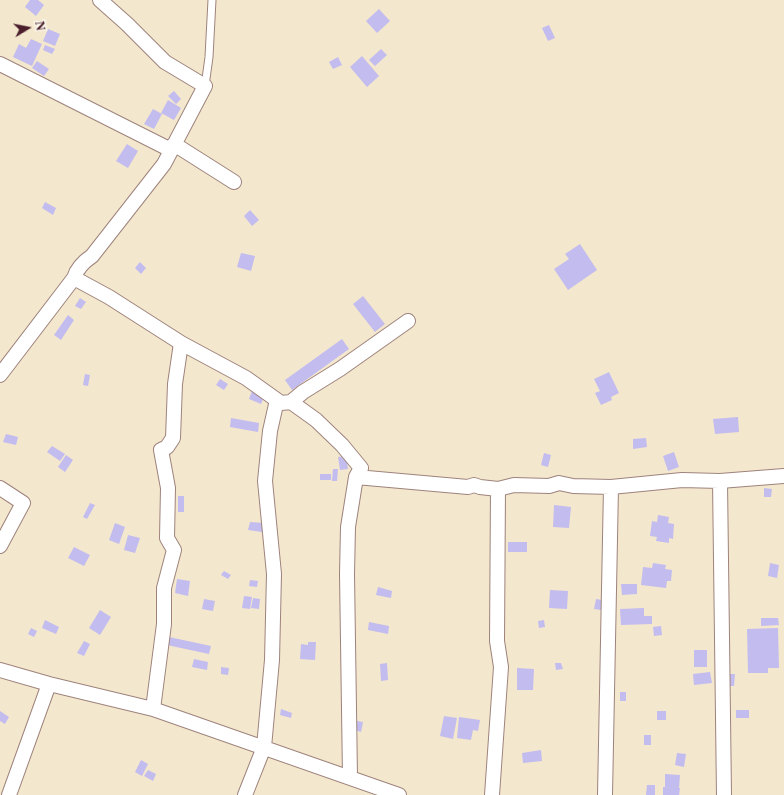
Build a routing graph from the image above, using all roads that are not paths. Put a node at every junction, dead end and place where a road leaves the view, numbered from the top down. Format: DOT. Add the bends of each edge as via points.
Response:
graph roads {
  1 [pos="100,0"];
  2 [pos="212,0"];
  3 [pos="0,64"];
  4 [pos="205,86"];
  5 [pos="173,147"];
  6 [pos="234,182"];
  7 [pos="74,278"];
  8 [pos="408,321"];
  9 [pos="181,343"];
  10 [pos="0,375"];
  11 [pos="277,400"];
  12 [pos="291,402"];
  13 [pos="784,476"];
  14 [pos="356,477"];
  15 [pos="720,481"];
  16 [pos="612,487"];
  17 [pos="0,488"];
  18 [pos="498,489"];
  19 [pos="0,546"];
  20 [pos="0,670"];
  21 [pos="49,684"];
  22 [pos="153,708"];
  23 [pos="264,747"];
  24 [pos="350,777"];
  25 [pos="9,795"];
  26 [pos="245,795"];
  27 [pos="399,795"];
  28 [pos="492,795"];
  29 [pos="605,795"];
  30 [pos="724,795"];
  1 -- 4 [label="street" via="165,62"];
  2 -- 4 [label="lane"];
  3 -- 5 [label="street"];
  4 -- 5 [label="street"];
  5 -- 6 [label="street"];
  5 -- 7 [label="street" via="164,164 92,256 76,270"];
  7 -- 9 [label="street"];
  7 -- 10 [label="street"];
  8 -- 12 [label="street"];
  9 -- 11 [label="street" via="246,378"];
  9 -- 22 [label="street" via="175,384 172,438 167,447 161,450 168,488 167,538 174,550 164,588 164,624"];
  11 -- 12 [label="street" via="282,403"];
  11 -- 23 [label="street" via="270,431 265,481 274,574 272,660"];
  12 -- 14 [label="street" via="316,420 342,445 360,468"];
  13 -- 15 [label="street"];
  14 -- 18 [label="street"];
  14 -- 24 [label="street" via="348,527 347,574"];
  15 -- 16 [label="street" via="682,480"];
  15 -- 30 [label="street"];
  16 -- 18 [label="street" via="560,483 549,486 514,485"];
  16 -- 29 [label="street"];
  17 -- 19 [label="street" via="23,503"];
  18 -- 28 [label="street" via="497,642 501,667"];
  20 -- 21 [label="street"];
  21 -- 22 [label="street"];
  21 -- 25 [label="street"];
  22 -- 23 [label="street"];
  23 -- 24 [label="street"];
  23 -- 26 [label="street"];
  24 -- 27 [label="street"];
}
